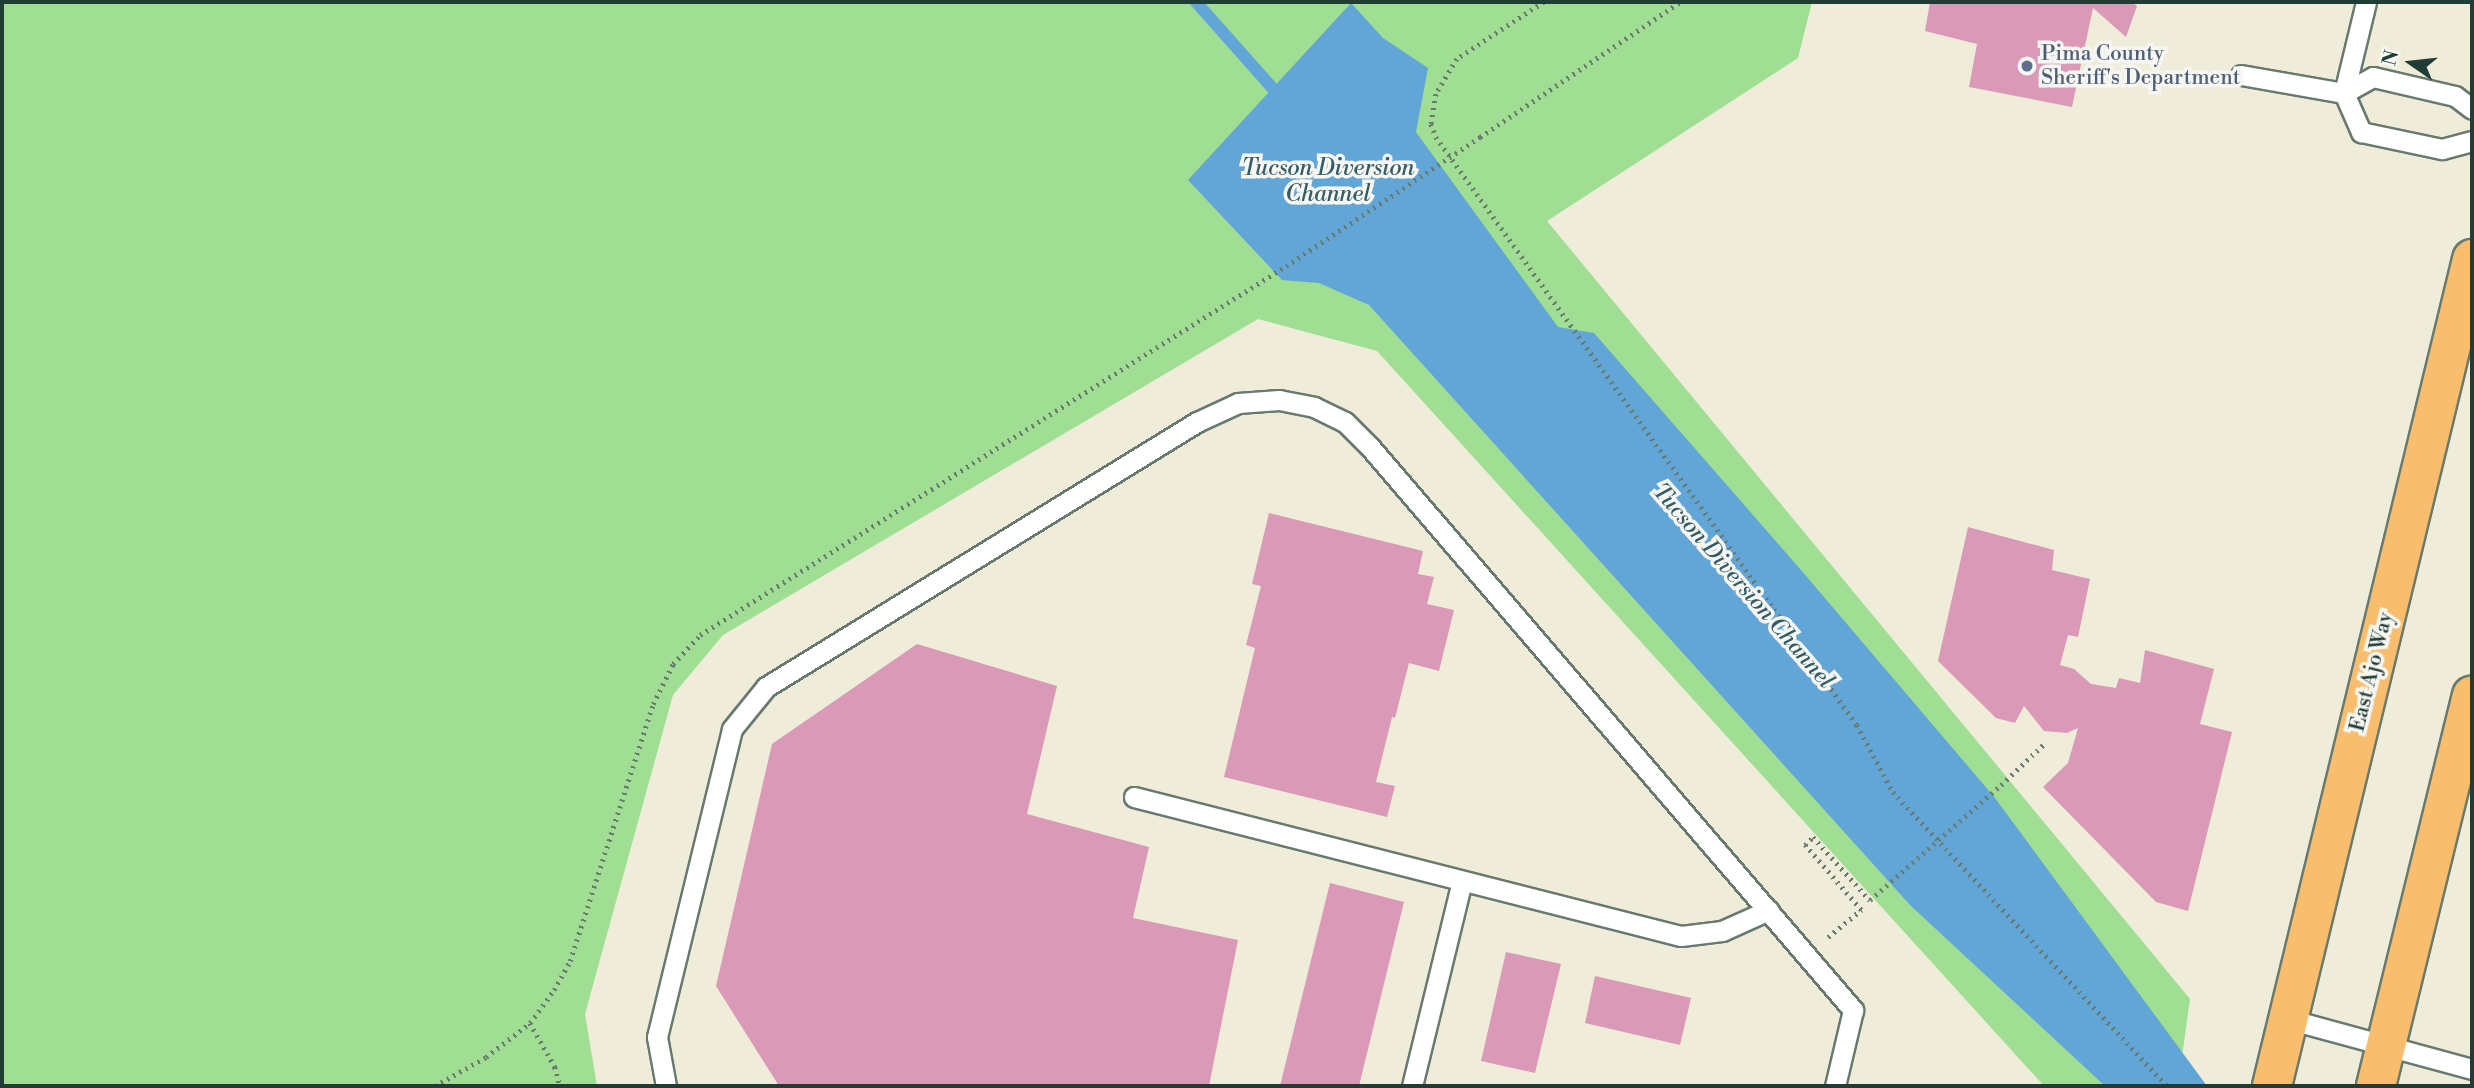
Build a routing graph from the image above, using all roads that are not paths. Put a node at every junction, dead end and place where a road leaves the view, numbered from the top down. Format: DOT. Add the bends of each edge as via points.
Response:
graph roads {
  1 [pos="2366,2"];
  2 [pos="2241,75"];
  3 [pos="2344,93"];
  4 [pos="2472,109"];
  5 [pos="2472,141"];
  6 [pos="2472,258"];
  7 [pos="2472,696"];
  8 [pos="1134,797"];
  9 [pos="1462,881"];
  10 [pos="1769,910"];
  11 [pos="2288,1019"];
  12 [pos="2385,1045"];
  13 [pos="2472,1069"];
  14 [pos="666,1086"];
  15 [pos="1412,1086"];
  16 [pos="1835,1086"];
  17 [pos="2272,1086"];
  18 [pos="2376,1086"];
  1 -- 3 [label="lane"];
  2 -- 3 [label="lane"];
  3 -- 4 [label="lane" via="2372,77 2455,96"];
  3 -- 5 [label="lane" via="2361,132 2442,149"];
  6 -- 11 [label="main road, East Ajo Way"];
  7 -- 12 [label="main road"];
  8 -- 9 [label="lane"];
  9 -- 10 [label="lane" via="1681,936 1721,931"];
  9 -- 15 [label="lane"];
  10 -- 14 [label="lane" via="1345,422 1314,407 1279,400 1238,403 1198,422 766,687 732,729 657,1037"];
  10 -- 16 [label="lane" via="1853,1010"];
  11 -- 12 [label="lane"];
  11 -- 17 [label="main road, East Ajo Way"];
  12 -- 13 [label="lane"];
  12 -- 18 [label="main road"];
}
